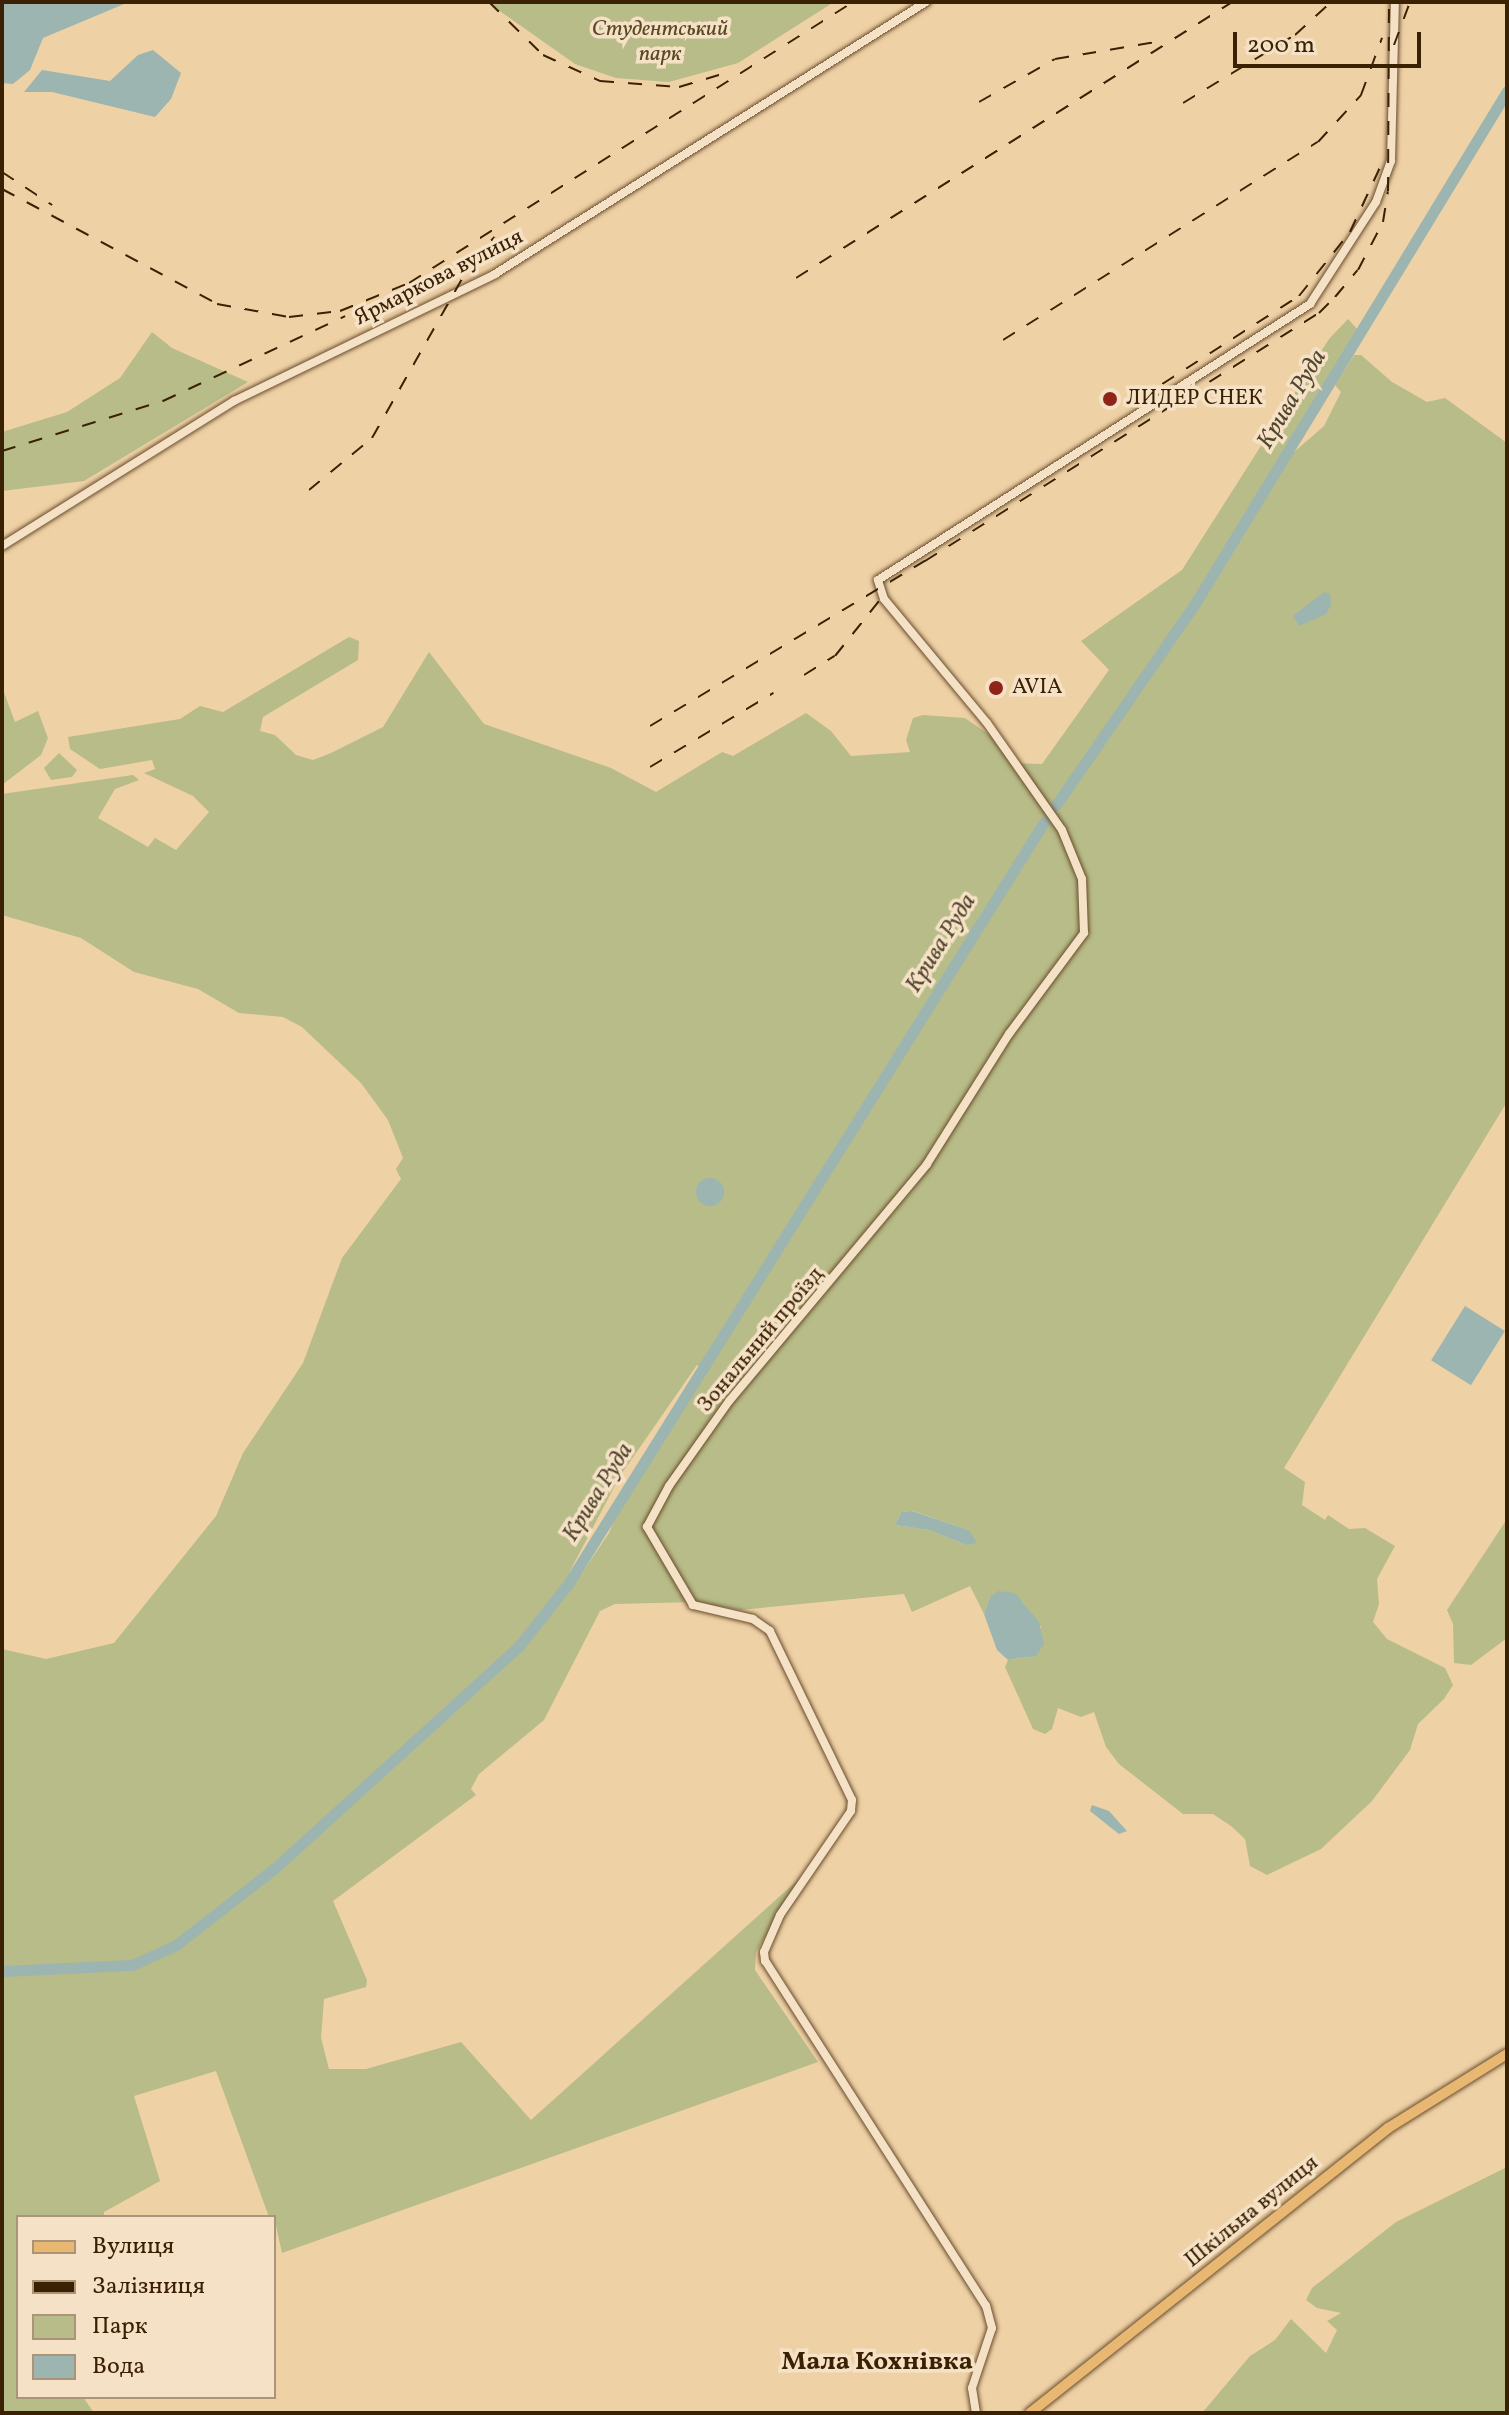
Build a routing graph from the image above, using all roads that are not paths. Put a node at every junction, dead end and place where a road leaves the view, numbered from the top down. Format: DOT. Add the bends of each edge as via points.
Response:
graph roads {
  1 [pos="926,2"];
  2 [pos="1395,2"];
  3 [pos="2,546"];
  4 [pos="1507,2054"];
  5 [pos="976,2413"];
  6 [pos="1030,2413"];
  1 -- 3 [label="street, Ярмаркова вулиця" via="495,274 234,401"];
  2 -- 5 [label="street, Зональний проїзд" via="1395,118 1387,176 1310,304 878,580 884,599 1014,760 1075,856 1085,913 1080,942 1009,1034 927,1164 805,1316 739,1388 669,1486 647,1527 693,1605 753,1619 770,1631 853,1805 780,1915 764,1956 774,1980 986,2306 992,2328 971,2394"];
  4 -- 6 [label="main road, Шкільна вулиця" via="1388,2128"];
}
